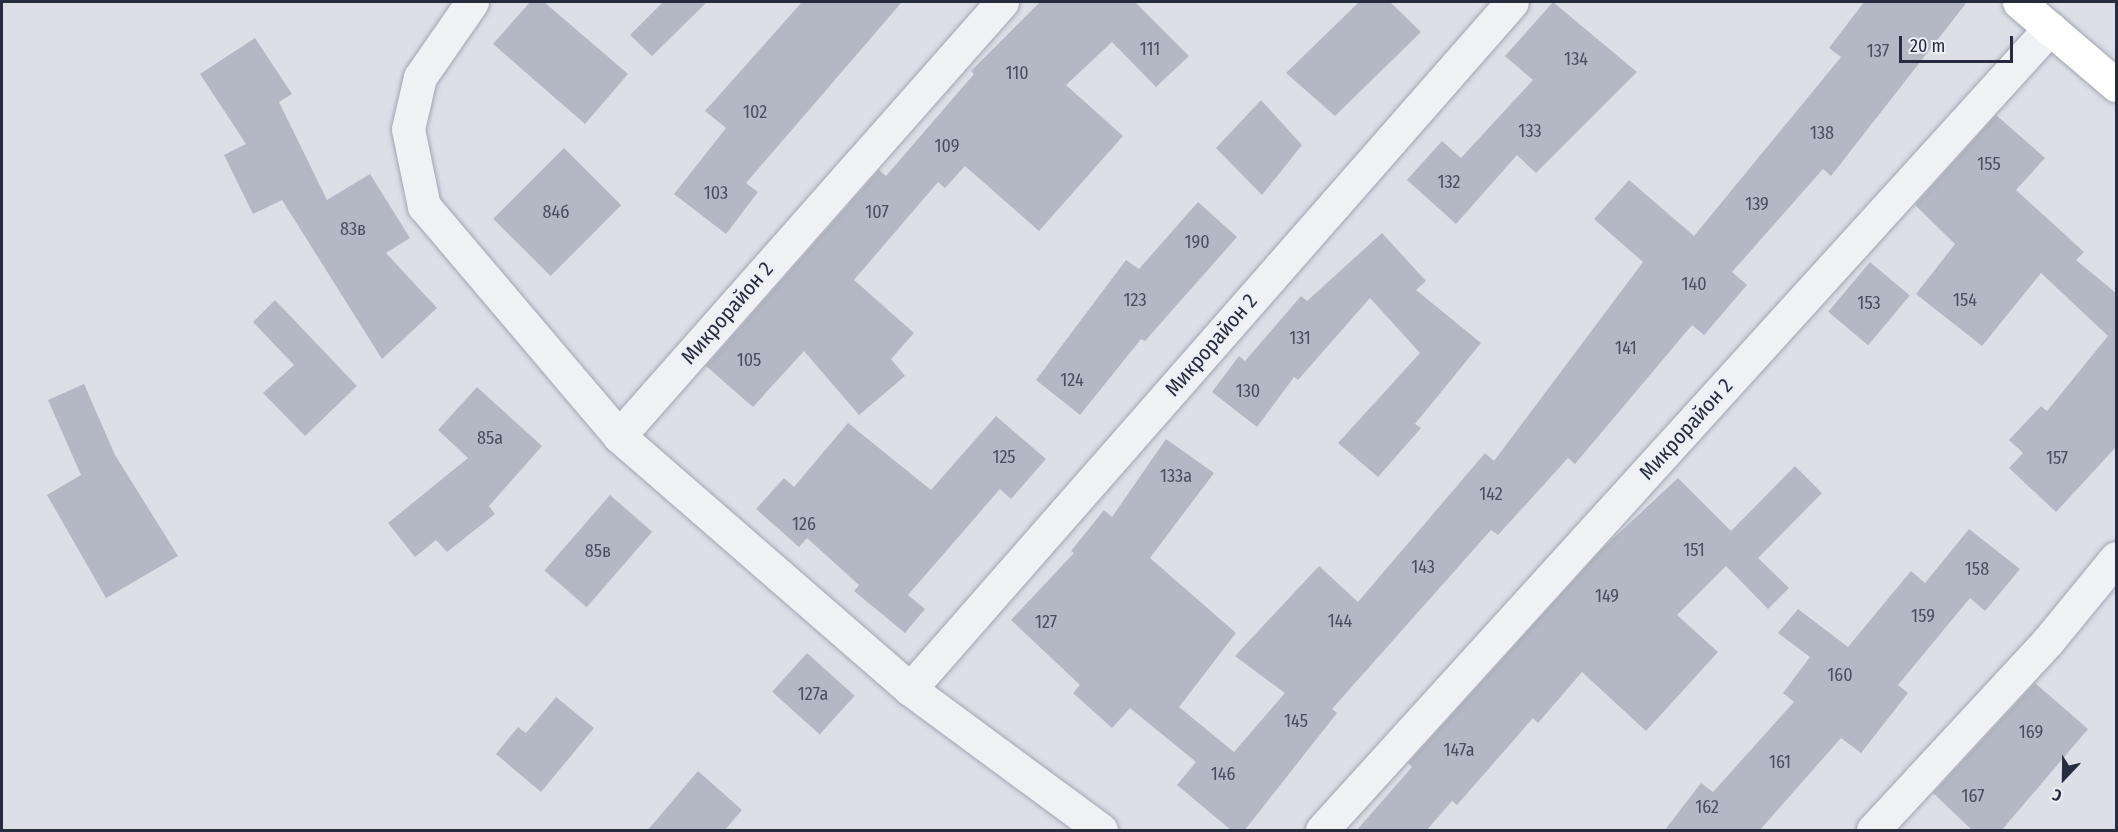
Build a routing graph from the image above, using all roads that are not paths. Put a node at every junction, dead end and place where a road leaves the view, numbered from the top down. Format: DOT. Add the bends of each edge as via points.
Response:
graph roads {
  1 [pos="472,2"];
  2 [pos="1002,2"];
  3 [pos="1512,2"];
  4 [pos="2019,2"];
  5 [pos="2050,28"];
  6 [pos="2116,85"];
  7 [pos="619,436"];
  8 [pos="2116,558"];
  9 [pos="910,689"];
  10 [pos="1101,831"];
  11 [pos="1322,831"];
  12 [pos="1873,831"];
  1 -- 7 [label="street" via="420,77 408,129 424,206"];
  2 -- 7 [label="street, Микрорайон 2"];
  3 -- 9 [label="street, Микрорайон 2"];
  4 -- 5 [label="main road"];
  5 -- 6 [label="main road"];
  5 -- 11 [label="street, Микрорайон 2"];
  7 -- 9 [label="street"];
  8 -- 12 [label="street" via="2049,641"];
  9 -- 10 [label="street"];
}
